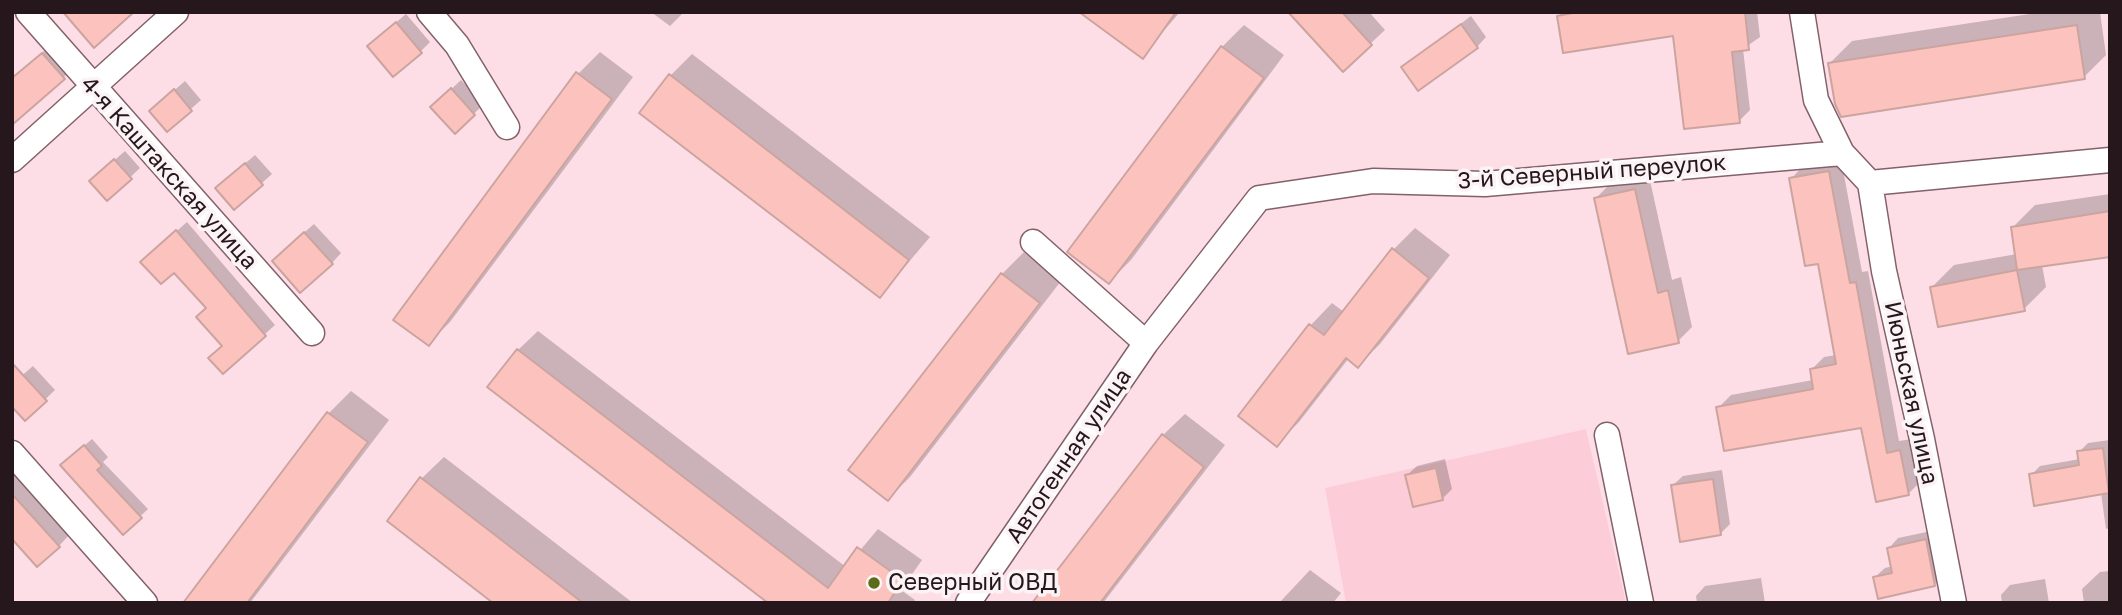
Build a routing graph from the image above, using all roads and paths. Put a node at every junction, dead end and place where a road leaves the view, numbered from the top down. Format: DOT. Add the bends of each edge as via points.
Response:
graph roads {
  1 [pos="28,12"];
  2 [pos="176,12"];
  3 [pos="429,12"];
  4 [pos="1802,12"];
  5 [pos="92,87"];
  6 [pos="507,127"];
  7 [pos="1842,153"];
  8 [pos="12,159"];
  9 [pos="2110,160"];
  10 [pos="1870,183"];
  11 [pos="1259,198"];
  12 [pos="1033,242"];
  13 [pos="312,332"];
  14 [pos="1146,343"];
  15 [pos="1607,435"];
  16 [pos="12,453"];
  17 [pos="145,603"];
  18 [pos="968,603"];
  19 [pos="1642,603"];
  20 [pos="1954,603"];
  1 -- 5 [label="street, 4-я Каштакская улица"];
  2 -- 5 [label="street"];
  3 -- 6 [label="street" via="457,45"];
  4 -- 7 [label="street" via="1816,100"];
  5 -- 8 [label="street"];
  5 -- 13 [label="street, 4-я Каштакская улица"];
  7 -- 10 [label="street"];
  7 -- 11 [label="street, 3-й Северный переулок" via="1485,184 1373,181"];
  9 -- 10 [label="street"];
  10 -- 20 [label="street, Июньская улица" via="1884,271"];
  11 -- 14 [label="street, Автогенная улица"];
  12 -- 14 [label="street"];
  14 -- 18 [label="street, Автогенная улица"];
  15 -- 19 [label="street"];
  16 -- 17 [label="street"];
}
